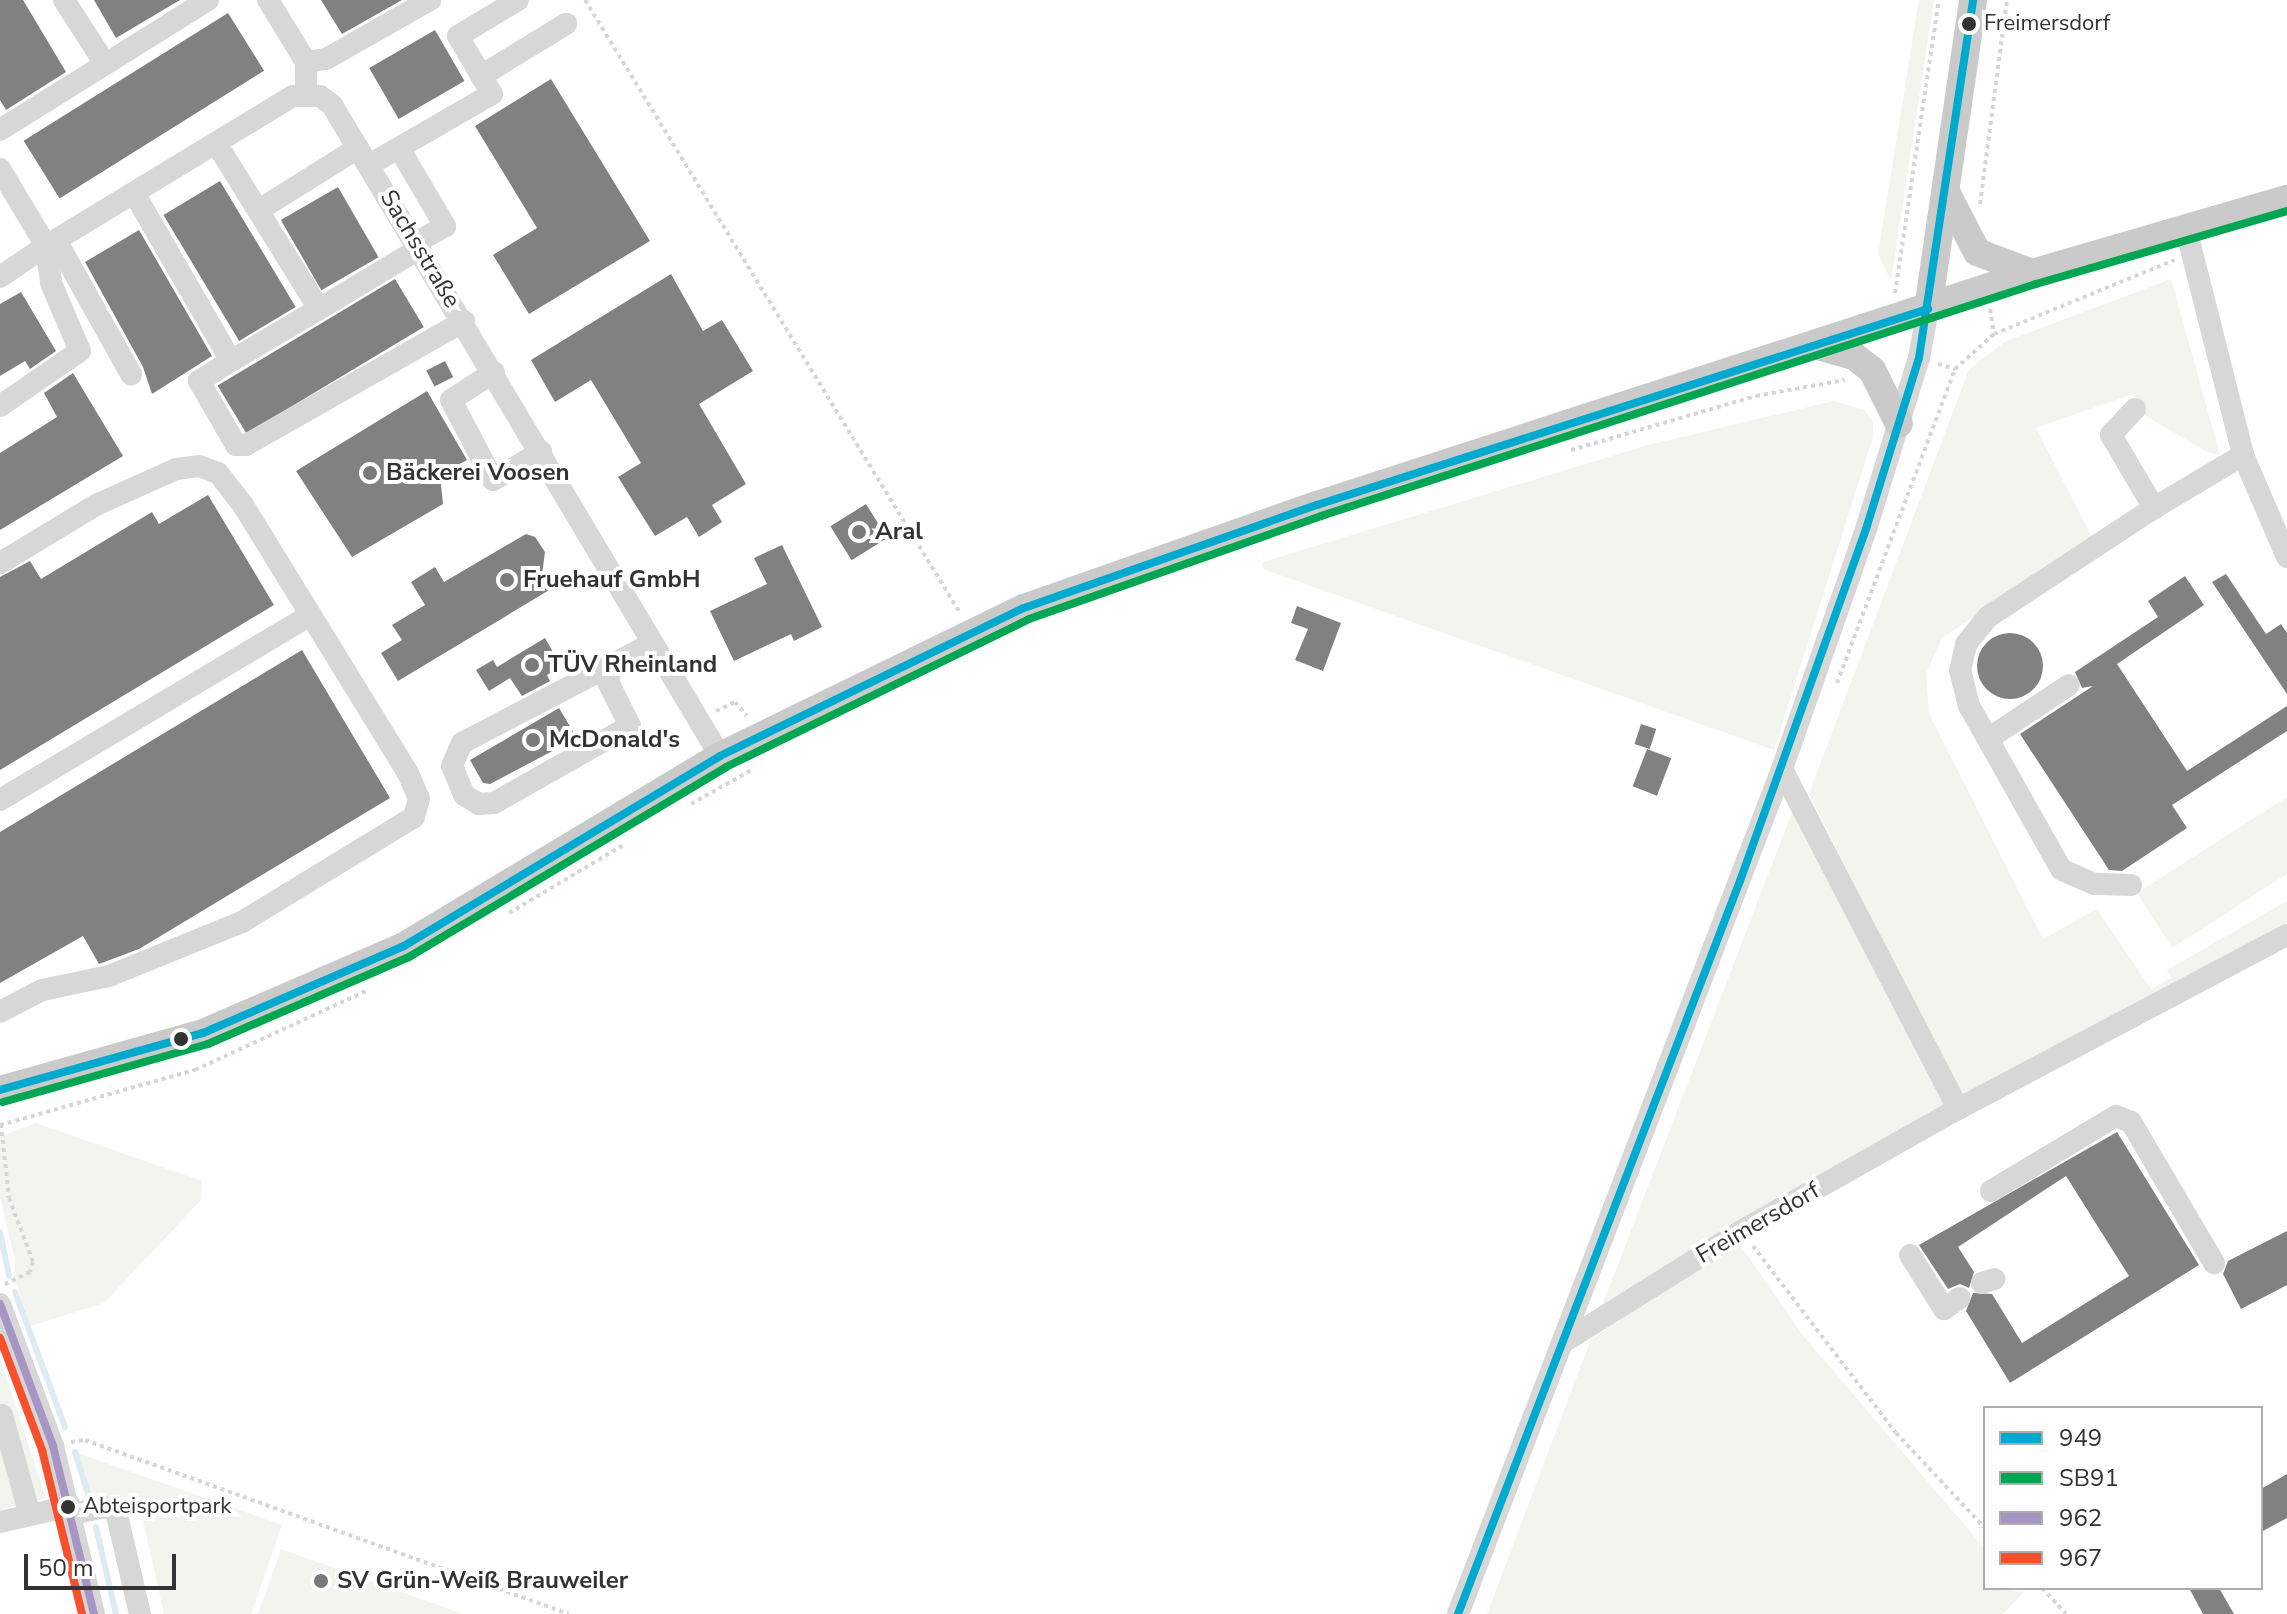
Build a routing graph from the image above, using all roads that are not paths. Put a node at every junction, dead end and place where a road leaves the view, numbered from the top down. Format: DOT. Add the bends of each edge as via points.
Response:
graph roads {
  1 [pos="64,0"];
  2 [pos="208,0"];
  3 [pos="268,0"];
  4 [pos="430,0"];
  5 [pos="518,0"];
  6 [pos="1973,0"];
  7 [pos="566,24"];
  8 [pos="104,62"];
  9 [pos="306,62"];
  10 [pos="481,76"];
  11 [pos="306,95"];
  12 [pos="0,130"];
  13 [pos="216,143"];
  14 [pos="399,148"];
  15 [pos="363,156"];
  16 [pos="0,169"];
  17 [pos="1946,191"];
  18 [pos="134,193"];
  19 [pos="2287,199"];
  20 [pos="259,210"];
  21 [pos="2188,241"];
  22 [pos="51,243"];
  23 [pos="418,246"];
  24 [pos="2032,273"];
  25 [pos="0,277"];
  26 [pos="319,309"];
  27 [pos="1928,309"];
  28 [pos="464,321"];
  29 [pos="1814,345"];
  30 [pos="231,361"];
  31 [pos="494,372"];
  32 [pos="131,374"];
  33 [pos="0,406"];
  34 [pos="2135,409"];
  35 [pos="1899,424"];
  36 [pos="541,452"];
  37 [pos="2243,455"];
  38 [pos="2154,508"];
  39 [pos="2287,557"];
  40 [pos="0,563"];
  41 [pos="310,615"];
  42 [pos="651,644"];
  43 [pos="611,668"];
  44 [pos="2069,685"];
  45 [pos="1988,739"];
  46 [pos="720,756"];
  47 [pos="1782,769"];
  48 [pos="0,800"];
  49 [pos="2131,885"];
  50 [pos="2287,935"];
  51 [pos="0,1012"];
  52 [pos="0,1090"];
  53 [pos="1958,1109"];
  54 [pos="1991,1191"];
  55 [pos="1910,1255"];
  56 [pos="2214,1263"];
  57 [pos="2,1294"];
  58 [pos="1960,1298"];
  59 [pos="1562,1343"];
  60 [pos="2,1415"];
  61 [pos="71,1510"];
  62 [pos="30,1515"];
  63 [pos="0,1522"];
  64 [pos="94,1614"];
  65 [pos="140,1614"];
  66 [pos="1458,1614"];
  1 -- 8 [label="street"];
  2 -- 8 [label="street"];
  3 -- 9 [label="street"];
  4 -- 9 [label="street" via="326,59"];
  5 -- 10 [label="street" via="458,36"];
  6 -- 17 [label="main road"];
  7 -- 10 [label="street"];
  8 -- 12 [label="street"];
  9 -- 11 [label="street"];
  10 -- 14 [label="street" via="492,94"];
  11 -- 13 [label="street" via="293,96"];
  11 -- 15 [label="street, Sachsstraße" via="320,96 332,105"];
  13 -- 18 [label="street"];
  13 -- 20 [label="street"];
  14 -- 15 [label="street"];
  14 -- 23 [label="street" via="445,226"];
  15 -- 20 [label="street"];
  15 -- 23 [label="street, Sachsstraße"];
  16 -- 22 [label="street"];
  17 -- 24 [label="main road" via="1977,252"];
  17 -- 27 [label="main road"];
  18 -- 22 [label="street"];
  18 -- 30 [label="street"];
  19 -- 21 [label="main road"];
  20 -- 26 [label="street"];
  21 -- 24 [label="main road"];
  21 -- 37 [label="street"];
  22 -- 25 [label="street"];
  22 -- 32 [label="street"];
  22 -- 33 [label="street" via="51,283 80,351"];
  23 -- 26 [label="street"];
  23 -- 28 [label="street, Sachsstraße"];
  24 -- 27 [label="main road"];
  26 -- 30 [label="street"];
  27 -- 29 [label="main road"];
  27 -- 35 [label="street"];
  28 -- 30 [label="street" via="246,445 236,445 199,381"];
  28 -- 31 [label="street, Sachsstraße"];
  29 -- 35 [label="main road" via="1854,356 1872,370"];
  29 -- 46 [label="main road" via="1160,557 971,632"];
  31 -- 36 [label="street, Sachsstraße"];
  31 -- 36 [label="street" via="451,400 493,480"];
  34 -- 38 [label="street" via="2111,435"];
  35 -- 47 [label="street"];
  36 -- 42 [label="street, Sachsstraße"];
  37 -- 38 [label="street"];
  37 -- 39 [label="street"];
  38 -- 45 [label="street" via="1988,617 1966,644 1960,671 1969,706"];
  40 -- 41 [label="street" via="96,505 176,469 199,466 218,473 243,505"];
  41 -- 48 [label="street"];
  41 -- 51 [label="street" via="408,773 419,799 414,817 242,922 109,976 42,990"];
  42 -- 43 [label="street"];
  42 -- 46 [label="street, Sachsstraße"];
  43 -- 43 [label="street" via="600,669 462,743 452,766 464,795 479,804 494,803 630,726 608,682"];
  44 -- 45 [label="street"];
  45 -- 49 [label="street" via="2061,869 2094,884"];
  46 -- 52 [label="main road" via="404,946 203,1033"];
  47 -- 53 [label="street"];
  47 -- 59 [label="street"];
  50 -- 53 [label="street, Freimersdorf"];
  53 -- 59 [label="street, Freimersdorf" via="1743,1230"];
  54 -- 56 [label="street" via="2116,1116 2131,1122"];
  55 -- 58 [label="street" via="1944,1309"];
  57 -- 61 [label="street"];
  59 -- 66 [label="street"];
  60 -- 62 [label="street"];
  61 -- 62 [label="street"];
  61 -- 64 [label="street"];
  61 -- 65 [label="street" via="116,1511"];
  62 -- 63 [label="street"];
}
